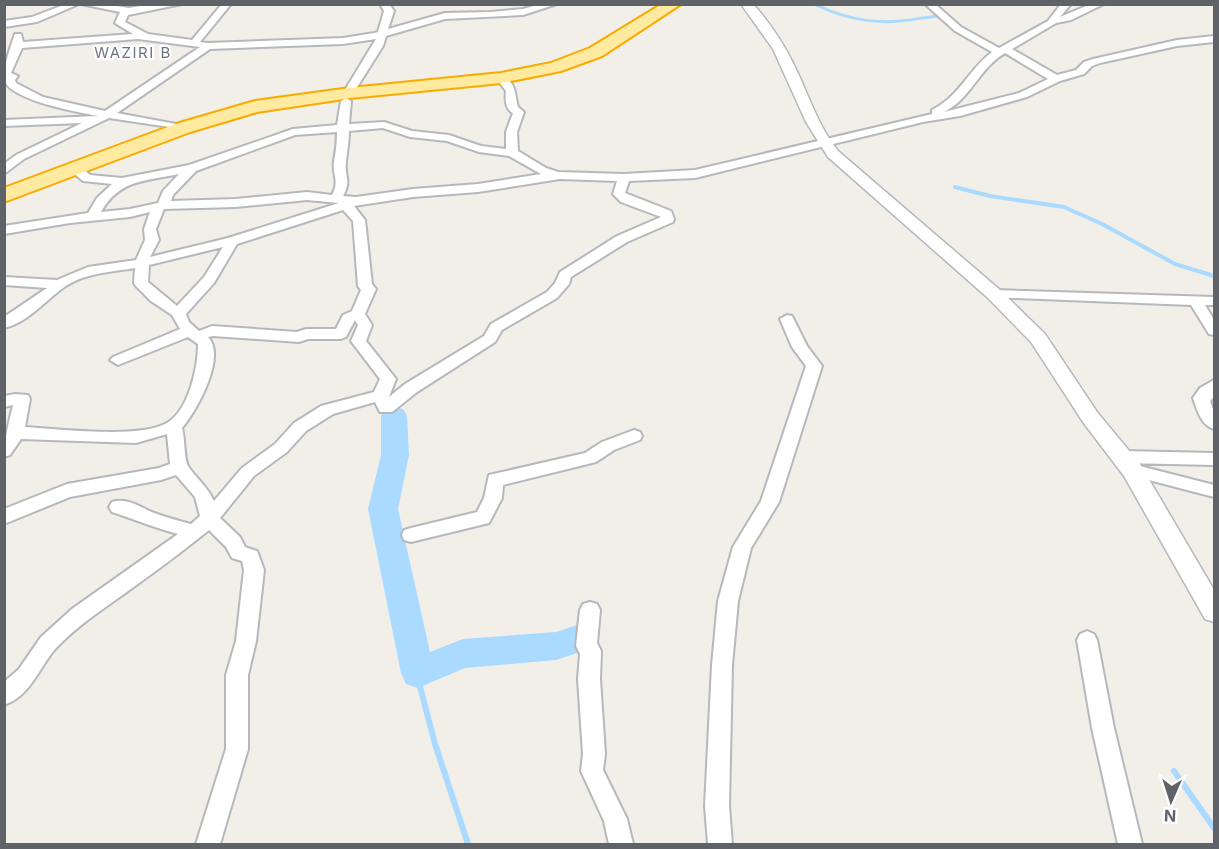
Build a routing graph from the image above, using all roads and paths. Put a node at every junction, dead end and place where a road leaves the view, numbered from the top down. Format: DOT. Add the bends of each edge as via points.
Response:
graph roads {
  1 [pos="75,4"];
  2 [pos="85,4"];
  3 [pos="178,4"];
  4 [pos="227,4"];
  5 [pos="384,4"];
  6 [pos="492,4"];
  7 [pos="553,4"];
  8 [pos="663,4"];
  9 [pos="674,4"];
  10 [pos="746,4"];
  11 [pos="929,4"];
  12 [pos="1067,4"];
  13 [pos="1100,4"];
  14 [pos="128,11"];
  15 [pos="490,15"];
  16 [pos="1054,21"];
  17 [pos="25,22"];
  18 [pos="4,24"];
  19 [pos="384,34"];
  20 [pos="145,36"];
  21 [pos="1215,39"];
  22 [pos="195,42"];
  23 [pos="18,45"];
  24 [pos="208,46"];
  25 [pos="1002,50"];
  26 [pos="4,77"];
  27 [pos="501,78"];
  28 [pos="1056,79"];
  29 [pos="348,95"];
  30 [pos="103,117"];
  31 [pos="923,119"];
  32 [pos="4,123"];
  33 [pos="172,126"];
  34 [pos="343,127"];
  35 [pos="823,143"];
  36 [pos="512,153"];
  37 [pos="75,168"];
  38 [pos="192,168"];
  39 [pos="4,171"];
  40 [pos="560,175"];
  41 [pos="624,178"];
  42 [pos="122,182"];
  43 [pos="8,188"];
  44 [pos="346,202"];
  45 [pos="160,206"];
  46 [pos="92,217"];
  47 [pos="4,230"];
  48 [pos="232,241"];
  49 [pos="144,261"];
  50 [pos="4,281"];
  51 [pos="59,284"];
  52 [pos="994,294"];
  53 [pos="1195,300"];
  54 [pos="1215,301"];
  55 [pos="178,313"];
  56 [pos="358,314"];
  57 [pos="787,319"];
  58 [pos="4,324"];
  59 [pos="1215,331"];
  60 [pos="194,333"];
  61 [pos="118,360"];
  62 [pos="1215,385"];
  63 [pos="380,396"];
  64 [pos="4,402"];
  65 [pos="1215,423"];
  66 [pos="173,427"];
  67 [pos="16,434"];
  68 [pos="634,436"];
  69 [pos="4,451"];
  70 [pos="1215,459"];
  71 [pos="1127,463"];
  72 [pos="179,467"];
  73 [pos="1215,491"];
  74 [pos="118,507"];
  75 [pos="4,517"];
  76 [pos="201,526"];
  77 [pos="411,535"];
  78 [pos="590,610"];
  79 [pos="1215,612"];
  80 [pos="1087,640"];
  81 [pos="4,696"];
  82 [pos="208,844"];
  83 [pos="621,844"];
  84 [pos="720,844"];
  85 [pos="1130,844"];
  1 -- 17 [label="street"];
  2 -- 14 [label="street"];
  3 -- 14 [label="street"];
  4 -- 22 [label="street"];
  5 -- 19 [label="street" via="389,11"];
  6 -- 15 [label="street"];
  7 -- 15 [label="street"];
  8 -- 29 [label="highway" via="590,49 552,64"];
  9 -- 27 [label="highway" via="582,59"];
  10 -- 35 [label="street" via="778,46"];
  11 -- 25 [label="street" via="958,29"];
  12 -- 16 [label="street"];
  13 -- 16 [label="street"];
  14 -- 20 [label="street" via="120,22"];
  15 -- 19 [label="street" via="446,16"];
  16 -- 25 [label="street"];
  17 -- 18 [label="street"];
  17 -- 23 [label="street" via="18,30"];
  19 -- 24 [label="street" via="335,42"];
  19 -- 29 [label="street"];
  20 -- 22 [label="street"];
  20 -- 23 [label="street"];
  21 -- 28 [label="street" via="1177,43 1097,61 1080,72"];
  22 -- 24 [label="street"];
  23 -- 26 [label="street"];
  24 -- 30 [label="street"];
  25 -- 28 [label="street"];
  25 -- 31 [label="street" via="981,67 956,102"];
  26 -- 30 [label="street" via="13,76 12,85 39,99"];
  27 -- 36 [label="street" via="511,91 513,109 519,112 510,139"];
  27 -- 37 [label="highway" via="255,107 192,125"];
  28 -- 31 [label="street" via="1003,102"];
  29 -- 33 [label="highway" via="255,102"];
  29 -- 34 [label="street"];
  30 -- 32 [label="street"];
  30 -- 33 [label="street"];
  30 -- 39 [label="street" via="20,157"];
  31 -- 35 [label="street"];
  33 -- 43 [label="highway"];
  34 -- 36 [label="street" via="384,125 410,134 449,138 479,149"];
  34 -- 38 [label="street" via="293,132"];
  34 -- 44 [label="street" via="340,162"];
  35 -- 41 [label="street" via="716,170"];
  35 -- 52 [label="street"];
  36 -- 40 [label="street" via="542,171"];
  37 -- 42 [label="street" via="87,178"];
  37 -- 43 [label="highway"];
  38 -- 42 [label="street"];
  38 -- 45 [label="street"];
  40 -- 41 [label="street"];
  40 -- 44 [label="street"];
  41 -- 63 [label="street" via="619,194 666,214 668,219 622,239 564,275 562,284 543,302 495,327 490,339 386,408"];
  42 -- 46 [label="street" via="101,201"];
  44 -- 45 [label="street" via="307,196"];
  44 -- 48 [label="street"];
  44 -- 56 [label="street" via="359,220 365,286 369,289"];
  45 -- 46 [label="street"];
  45 -- 49 [label="street" via="150,229 152,240"];
  46 -- 47 [label="street"];
  48 -- 49 [label="street"];
  48 -- 55 [label="street" via="198,294"];
  49 -- 51 [label="street" via="88,271"];
  49 -- 55 [label="street" via="141,283"];
  50 -- 51 [label="street"];
  51 -- 58 [label="street"];
  52 -- 53 [label="street"];
  52 -- 71 [label="street" via="1038,338 1090,417"];
  53 -- 54 [label="street"];
  53 -- 59 [label="street"];
  55 -- 60 [label="street" via="182,323"];
  56 -- 60 [label="street" via="348,318 341,334 299,336 212,330"];
  56 -- 63 [label="street" via="365,325 358,341 388,379"];
  57 -- 84 [label="street" via="814,366 770,502 742,546 728,600 717,806"];
  60 -- 61 [label="street"];
  60 -- 66 [label="street" via="205,342 199,391"];
  62 -- 65 [label="street" via="1201,399"];
  63 -- 76 [label="street" via="327,410 300,427 281,448 248,472"];
  64 -- 67 [label="street" via="22,399"];
  66 -- 67 [label="street" via="136,436"];
  66 -- 72 [label="street"];
  67 -- 69 [label="street"];
  68 -- 77 [label="street" via="590,458 495,480 494,498 483,518"];
  70 -- 71 [label="street"];
  71 -- 73 [label="street"];
  71 -- 79 [label="street"];
  72 -- 75 [label="street" via="161,474 67,491"];
  72 -- 76 [label="street" via="209,507"];
  74 -- 76 [label="street" via="137,511 149,519"];
  76 -- 81 [label="street" via="79,615 48,643 26,676"];
  76 -- 82 [label="street" via="233,542 238,553 250,556 254,570 246,641 237,675 237,749"];
  78 -- 83 [label="street" via="586,646 591,651 592,771 615,819"];
  80 -- 85 [label="street"];
}
